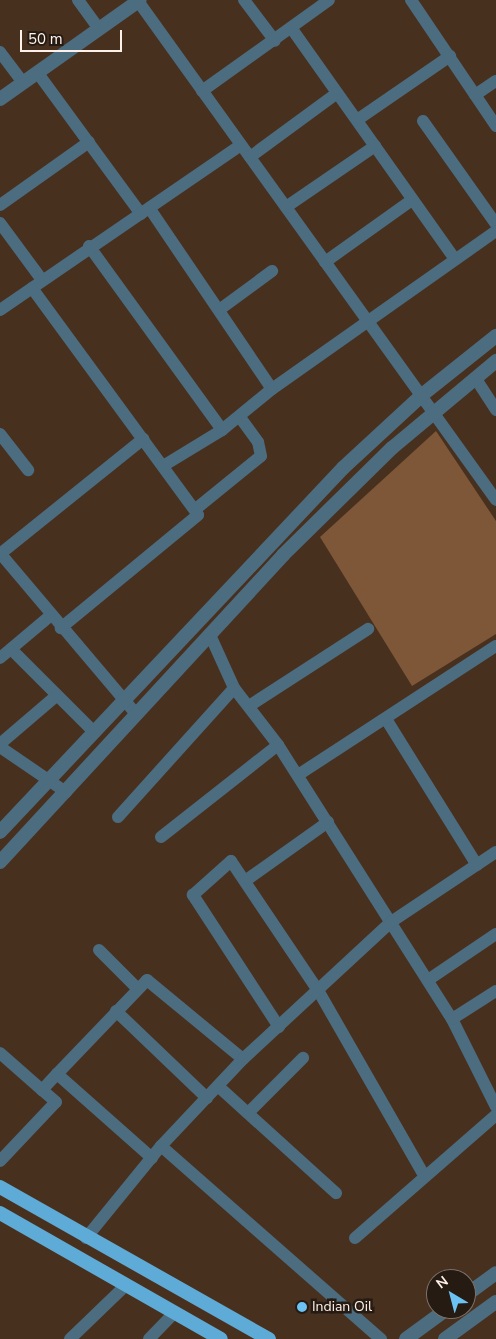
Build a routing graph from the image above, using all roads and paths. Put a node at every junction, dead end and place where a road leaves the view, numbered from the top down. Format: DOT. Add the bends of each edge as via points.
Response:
graph roads {
  1 [pos="78,0"];
  2 [pos="244,0"];
  3 [pos="329,0"];
  4 [pos="411,0"];
  5 [pos="139,1"];
  6 [pos="98,28"];
  7 [pos="292,29"];
  8 [pos="275,41"];
  9 [pos="0,52"];
  10 [pos="450,56"];
  11 [pos="37,72"];
  12 [pos="496,81"];
  13 [pos="23,82"];
  14 [pos="202,91"];
  15 [pos="337,93"];
  16 [pos="475,95"];
  17 [pos="0,99"];
  18 [pos="356,120"];
  19 [pos="423,121"];
  20 [pos="496,126"];
  21 [pos="89,142"];
  22 [pos="241,145"];
  23 [pos="375,146"];
  24 [pos="250,157"];
  25 [pos="412,200"];
  26 [pos="0,206"];
  27 [pos="286,207"];
  28 [pos="145,211"];
  29 [pos="0,223"];
  30 [pos="496,224"];
  31 [pos="496,231"];
  32 [pos="89,246"];
  33 [pos="455,259"];
  34 [pos="325,262"];
  35 [pos="272,271"];
  36 [pos="42,280"];
  37 [pos="32,288"];
  38 [pos="0,310"];
  39 [pos="219,310"];
  40 [pos="369,322"];
  41 [pos="496,336"];
  42 [pos="496,361"];
  43 [pos="476,378"];
  44 [pos="272,388"];
  45 [pos="422,395"];
  46 [pos="496,410"];
  47 [pos="434,413"];
  48 [pos="240,417"];
  49 [pos="222,430"];
  50 [pos="0,434"];
  51 [pos="143,439"];
  52 [pos="163,466"];
  53 [pos="28,470"];
  54 [pos="496,500"];
  55 [pos="198,508"];
  56 [pos="0,553"];
  57 [pos="50,616"];
  58 [pos="61,628"];
  59 [pos="368,629"];
  60 [pos="210,635"];
  61 [pos="496,646"];
  62 [pos="11,649"];
  63 [pos="0,658"];
  64 [pos="234,688"];
  65 [pos="56,696"];
  66 [pos="123,698"];
  67 [pos="249,706"];
  68 [pos="136,715"];
  69 [pos="386,720"];
  70 [pos="93,731"];
  71 [pos="278,745"];
  72 [pos="0,746"];
  73 [pos="298,775"];
  74 [pos="48,780"];
  75 [pos="66,792"];
  76 [pos="118,817"];
  77 [pos="328,822"];
  78 [pos="0,832"];
  79 [pos="161,837"];
  80 [pos="496,852"];
  81 [pos="0,862"];
  82 [pos="476,865"];
  83 [pos="245,881"];
  84 [pos="391,922"];
  85 [pos="496,934"];
  86 [pos="99,950"];
  87 [pos="428,980"];
  88 [pos="138,989"];
  89 [pos="496,991"];
  90 [pos="319,992"];
  91 [pos="116,1011"];
  92 [pos="452,1019"];
  93 [pos="279,1027"];
  94 [pos="0,1053"];
  95 [pos="303,1058"];
  96 [pos="244,1059"];
  97 [pos="57,1074"];
  98 [pos="219,1087"];
  99 [pos="42,1090"];
  100 [pos="207,1098"];
  101 [pos="496,1107"];
  102 [pos="248,1113"];
  103 [pos="496,1115"];
  104 [pos="162,1146"];
  105 [pos="152,1158"];
  106 [pos="0,1161"];
  107 [pos="424,1175"];
  108 [pos="0,1187"];
  109 [pos="336,1193"];
  110 [pos="0,1213"];
  111 [pos="86,1238"];
  112 [pos="354,1238"];
  113 [pos="496,1273"];
  114 [pos="125,1286"];
  115 [pos="476,1288"];
  116 [pos="496,1302"];
  117 [pos="174,1314"];
  118 [pos="433,1319"];
  119 [pos="70,1339"];
  120 [pos="149,1339"];
  121 [pos="221,1339"];
  122 [pos="269,1339"];
  123 [pos="381,1339"];
  124 [pos="406,1339"];
  125 [pos="445,1339"];
  1 -- 6 [label="street"];
  2 -- 8 [label="street"];
  3 -- 7 [label="street"];
  4 -- 10 [label="street"];
  5 -- 6 [label="street"];
  5 -- 14 [label="street"];
  6 -- 11 [label="street"];
  7 -- 8 [label="street"];
  7 -- 15 [label="street"];
  8 -- 14 [label="street"];
  9 -- 13 [label="street"];
  10 -- 16 [label="street"];
  10 -- 18 [label="street"];
  11 -- 13 [label="street"];
  11 -- 21 [label="street"];
  12 -- 16 [label="street"];
  13 -- 17 [label="street"];
  14 -- 22 [label="street"];
  15 -- 18 [label="street"];
  15 -- 24 [label="street"];
  16 -- 20 [label="street"];
  18 -- 23 [label="street"];
  19 -- 30 [label="street"];
  21 -- 26 [label="street"];
  21 -- 28 [label="street"];
  22 -- 24 [label="street"];
  22 -- 28 [label="street"];
  23 -- 25 [label="street"];
  23 -- 27 [label="street"];
  24 -- 27 [label="street"];
  25 -- 33 [label="street"];
  25 -- 34 [label="street"];
  27 -- 34 [label="street"];
  28 -- 32 [label="street"];
  28 -- 39 [label="street"];
  29 -- 36 [label="street"];
  31 -- 33 [label="street"];
  32 -- 36 [label="street"];
  32 -- 49 [label="street"];
  33 -- 40 [label="street"];
  34 -- 40 [label="street"];
  35 -- 39 [label="street"];
  36 -- 37 [label="street"];
  37 -- 38 [label="street"];
  37 -- 51 [label="street"];
  39 -- 44 [label="street"];
  40 -- 44 [label="street"];
  40 -- 45 [label="street"];
  41 -- 45 [label="street"];
  42 -- 43 [label="street"];
  43 -- 46 [label="street"];
  43 -- 47 [label="street"];
  44 -- 48 [label="street"];
  45 -- 47 [label="street"];
  45 -- 66 [label="street" via="264,548"];
  47 -- 54 [label="street"];
  47 -- 60 [label="street" via="283,555"];
  48 -- 49 [label="street"];
  48 -- 55 [label="street" via="258,442 261,456"];
  49 -- 52 [label="street"];
  50 -- 53 [label="street"];
  51 -- 52 [label="street"];
  51 -- 56 [label="street"];
  52 -- 55 [label="street"];
  55 -- 58 [label="street" via="198,515"];
  56 -- 57 [label="street"];
  57 -- 58 [label="street"];
  57 -- 62 [label="street"];
  58 -- 66 [label="street"];
  59 -- 67 [label="street"];
  60 -- 64 [label="street"];
  60 -- 68 [label="street"];
  61 -- 69 [label="street"];
  62 -- 63 [label="street"];
  62 -- 65 [label="street"];
  64 -- 67 [label="street"];
  64 -- 76 [label="street"];
  65 -- 70 [label="street"];
  65 -- 72 [label="street"];
  66 -- 68 [label="street"];
  66 -- 70 [label="street"];
  67 -- 71 [label="street"];
  68 -- 75 [label="street"];
  69 -- 73 [label="street"];
  69 -- 82 [label="street"];
  70 -- 74 [label="street"];
  71 -- 73 [label="street"];
  71 -- 79 [label="street"];
  72 -- 74 [label="street"];
  73 -- 77 [label="street"];
  74 -- 75 [label="street"];
  74 -- 78 [label="street"];
  75 -- 81 [label="street"];
  77 -- 83 [label="street"];
  77 -- 84 [label="street"];
  80 -- 82 [label="street"];
  82 -- 84 [label="street"];
  83 -- 90 [label="street"];
  83 -- 93 [label="street" via="231,861 193,895"];
  84 -- 87 [label="street"];
  84 -- 90 [label="street"];
  85 -- 87 [label="street"];
  86 -- 88 [label="street"];
  87 -- 92 [label="street"];
  88 -- 91 [label="street"];
  88 -- 96 [label="street" via="147,980"];
  89 -- 92 [label="street"];
  90 -- 93 [label="street"];
  90 -- 107 [label="street"];
  91 -- 97 [label="street"];
  91 -- 100 [label="street"];
  92 -- 101 [label="street"];
  93 -- 96 [label="street"];
  94 -- 99 [label="street"];
  95 -- 102 [label="street"];
  96 -- 98 [label="street"];
  97 -- 99 [label="street"];
  97 -- 105 [label="street"];
  98 -- 100 [label="street"];
  98 -- 102 [label="street"];
  99 -- 106 [label="street" via="56,1102"];
  100 -- 104 [label="street"];
  102 -- 109 [label="street"];
  103 -- 107 [label="street"];
  104 -- 105 [label="street"];
  104 -- 123 [label="street"];
  105 -- 111 [label="street"];
  107 -- 112 [label="street"];
  108 -- 111 [label="highway"];
  110 -- 114 [label="highway"];
  111 -- 122 [label="highway"];
  113 -- 115 [label="street"];
  114 -- 117 [label="highway"];
  114 -- 119 [label="street"];
  116 -- 125 [label="street"];
  117 -- 120 [label="street"];
  117 -- 121 [label="highway"];
  118 -- 124 [label="street"];
}
